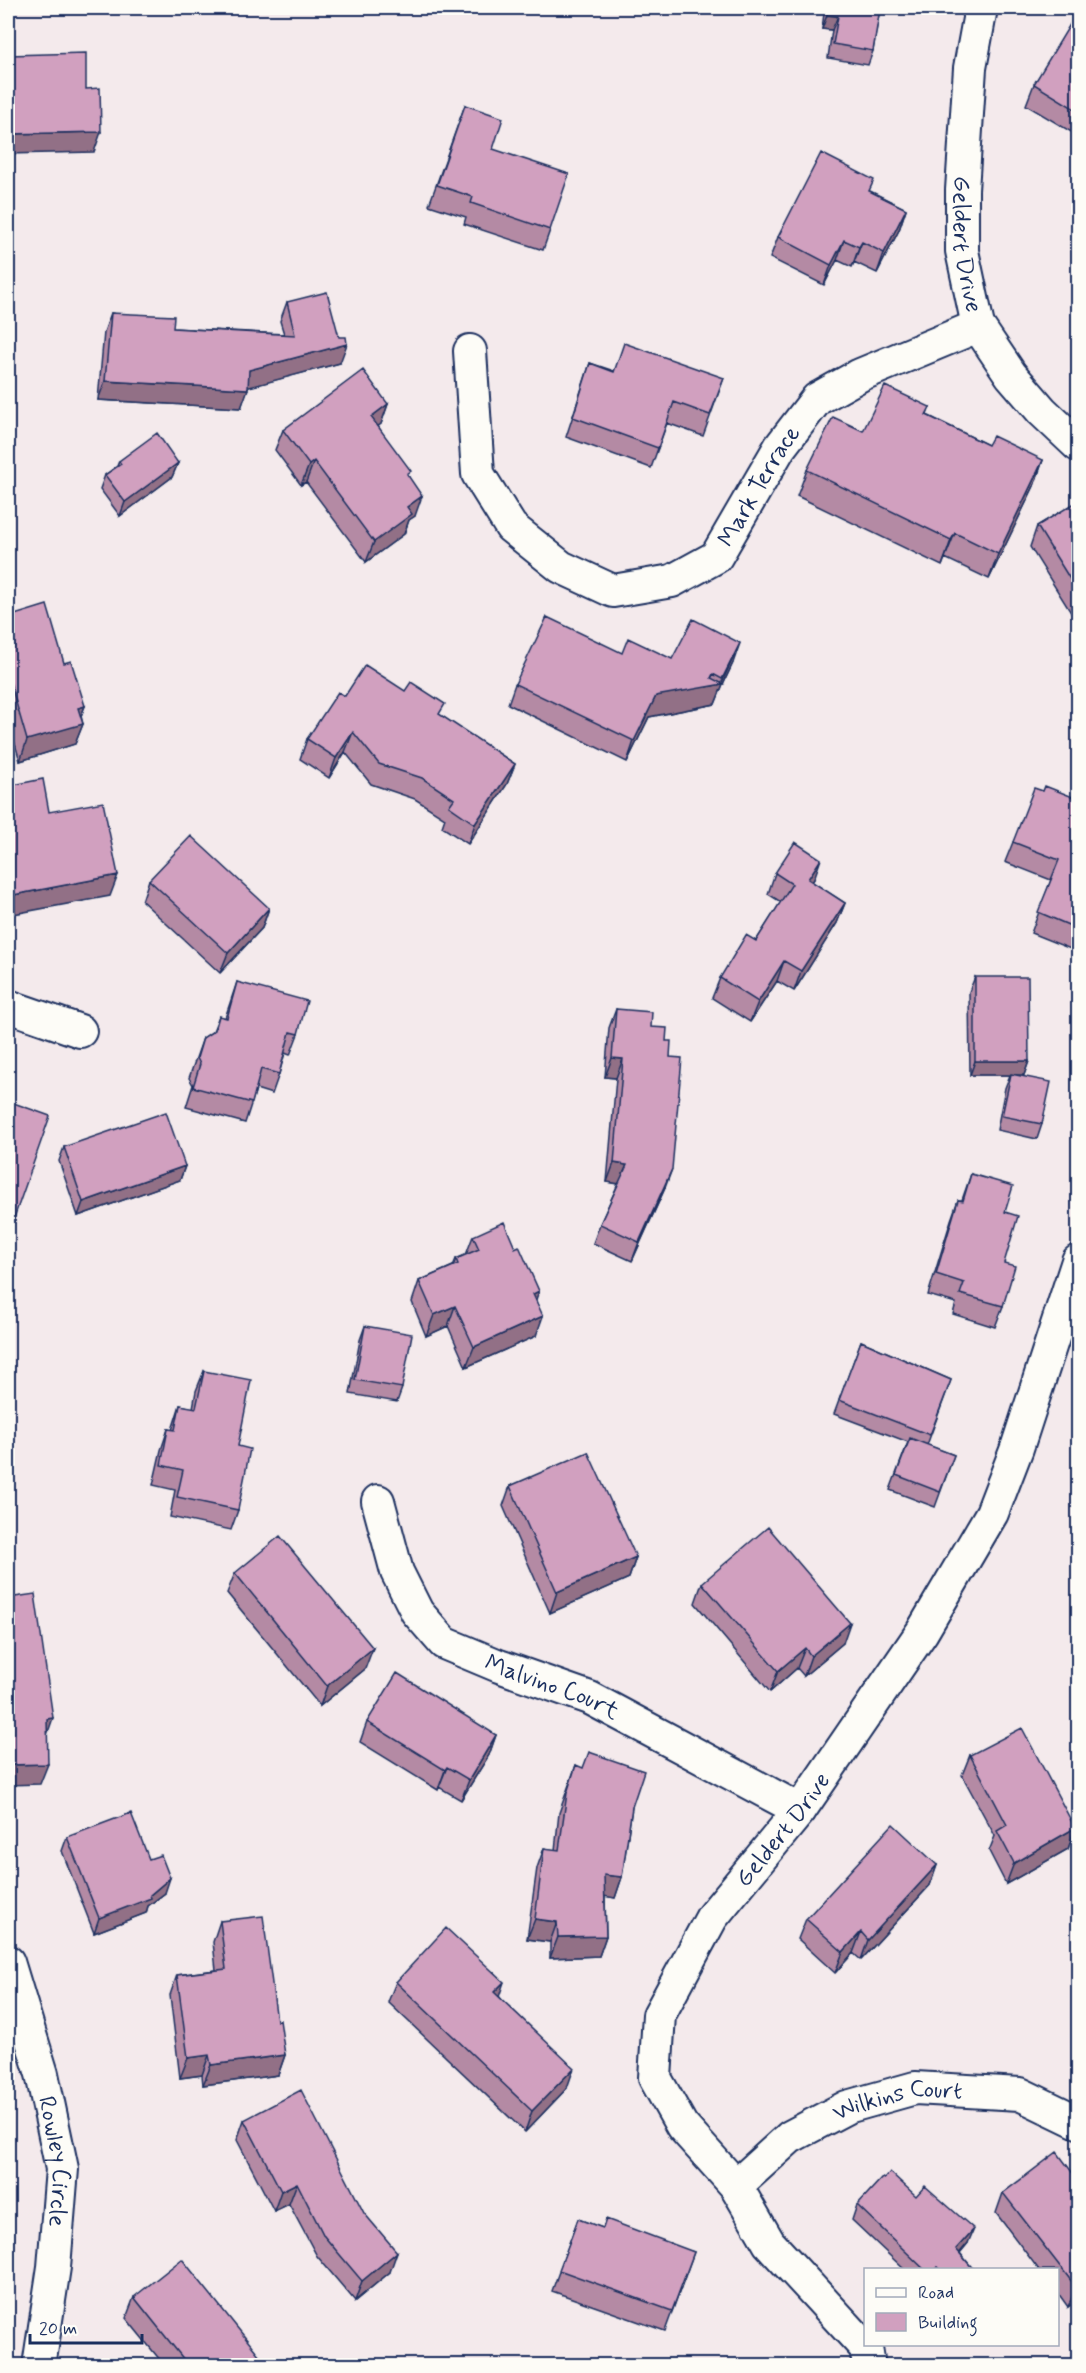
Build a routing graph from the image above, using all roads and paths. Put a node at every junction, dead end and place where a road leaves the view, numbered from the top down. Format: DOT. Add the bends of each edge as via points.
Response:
graph roads {
  1 [pos="981,8"];
  2 [pos="978,326"];
  3 [pos="470,351"];
  4 [pos="1078,445"];
  5 [pos="8,1006"];
  6 [pos="80,1031"];
  7 [pos="1078,1261"];
  8 [pos="378,1501"];
  9 [pos="800,1810"];
  10 [pos="8,1962"];
  11 [pos="1078,2122"];
  12 [pos="736,2186"];
  13 [pos="864,2346"];
  14 [pos="864,2346"];
  15 [pos="39,2366"];
  16 [pos="869,2366"];
  1 -- 2 [label="street, Geldert Drive" via="970,68 962,190 962,251"];
  2 -- 3 [label="street, Mark Terrace" via="860,375 817,399 780,447 716,557 672,581 613,591 561,567 511,527 478,474"];
  2 -- 4 [label="street, Geldert Drive" via="1011,375"];
  5 -- 6 [label="street"];
  7 -- 9 [label="street, Geldert Drive" via="992,1513 922,1632"];
  8 -- 9 [label="street, Malvino Court" via="397,1572 417,1612 444,1643 590,1698"];
  9 -- 12 [label="street, Geldert Drive" via="712,1917 659,2015 656,2078 682,2126"];
  10 -- 15 [label="street, Rowley Circle" via="42,2074 62,2169 54,2267"];
  11 -- 12 [label="street, Wilkins Court" via="1020,2094 915,2088 847,2107 790,2137"];
  12 -- 14 [label="street, Geldert Drive" via="769,2243"];
  13 -- 16 [label="street, Geldert Drive"];
}
